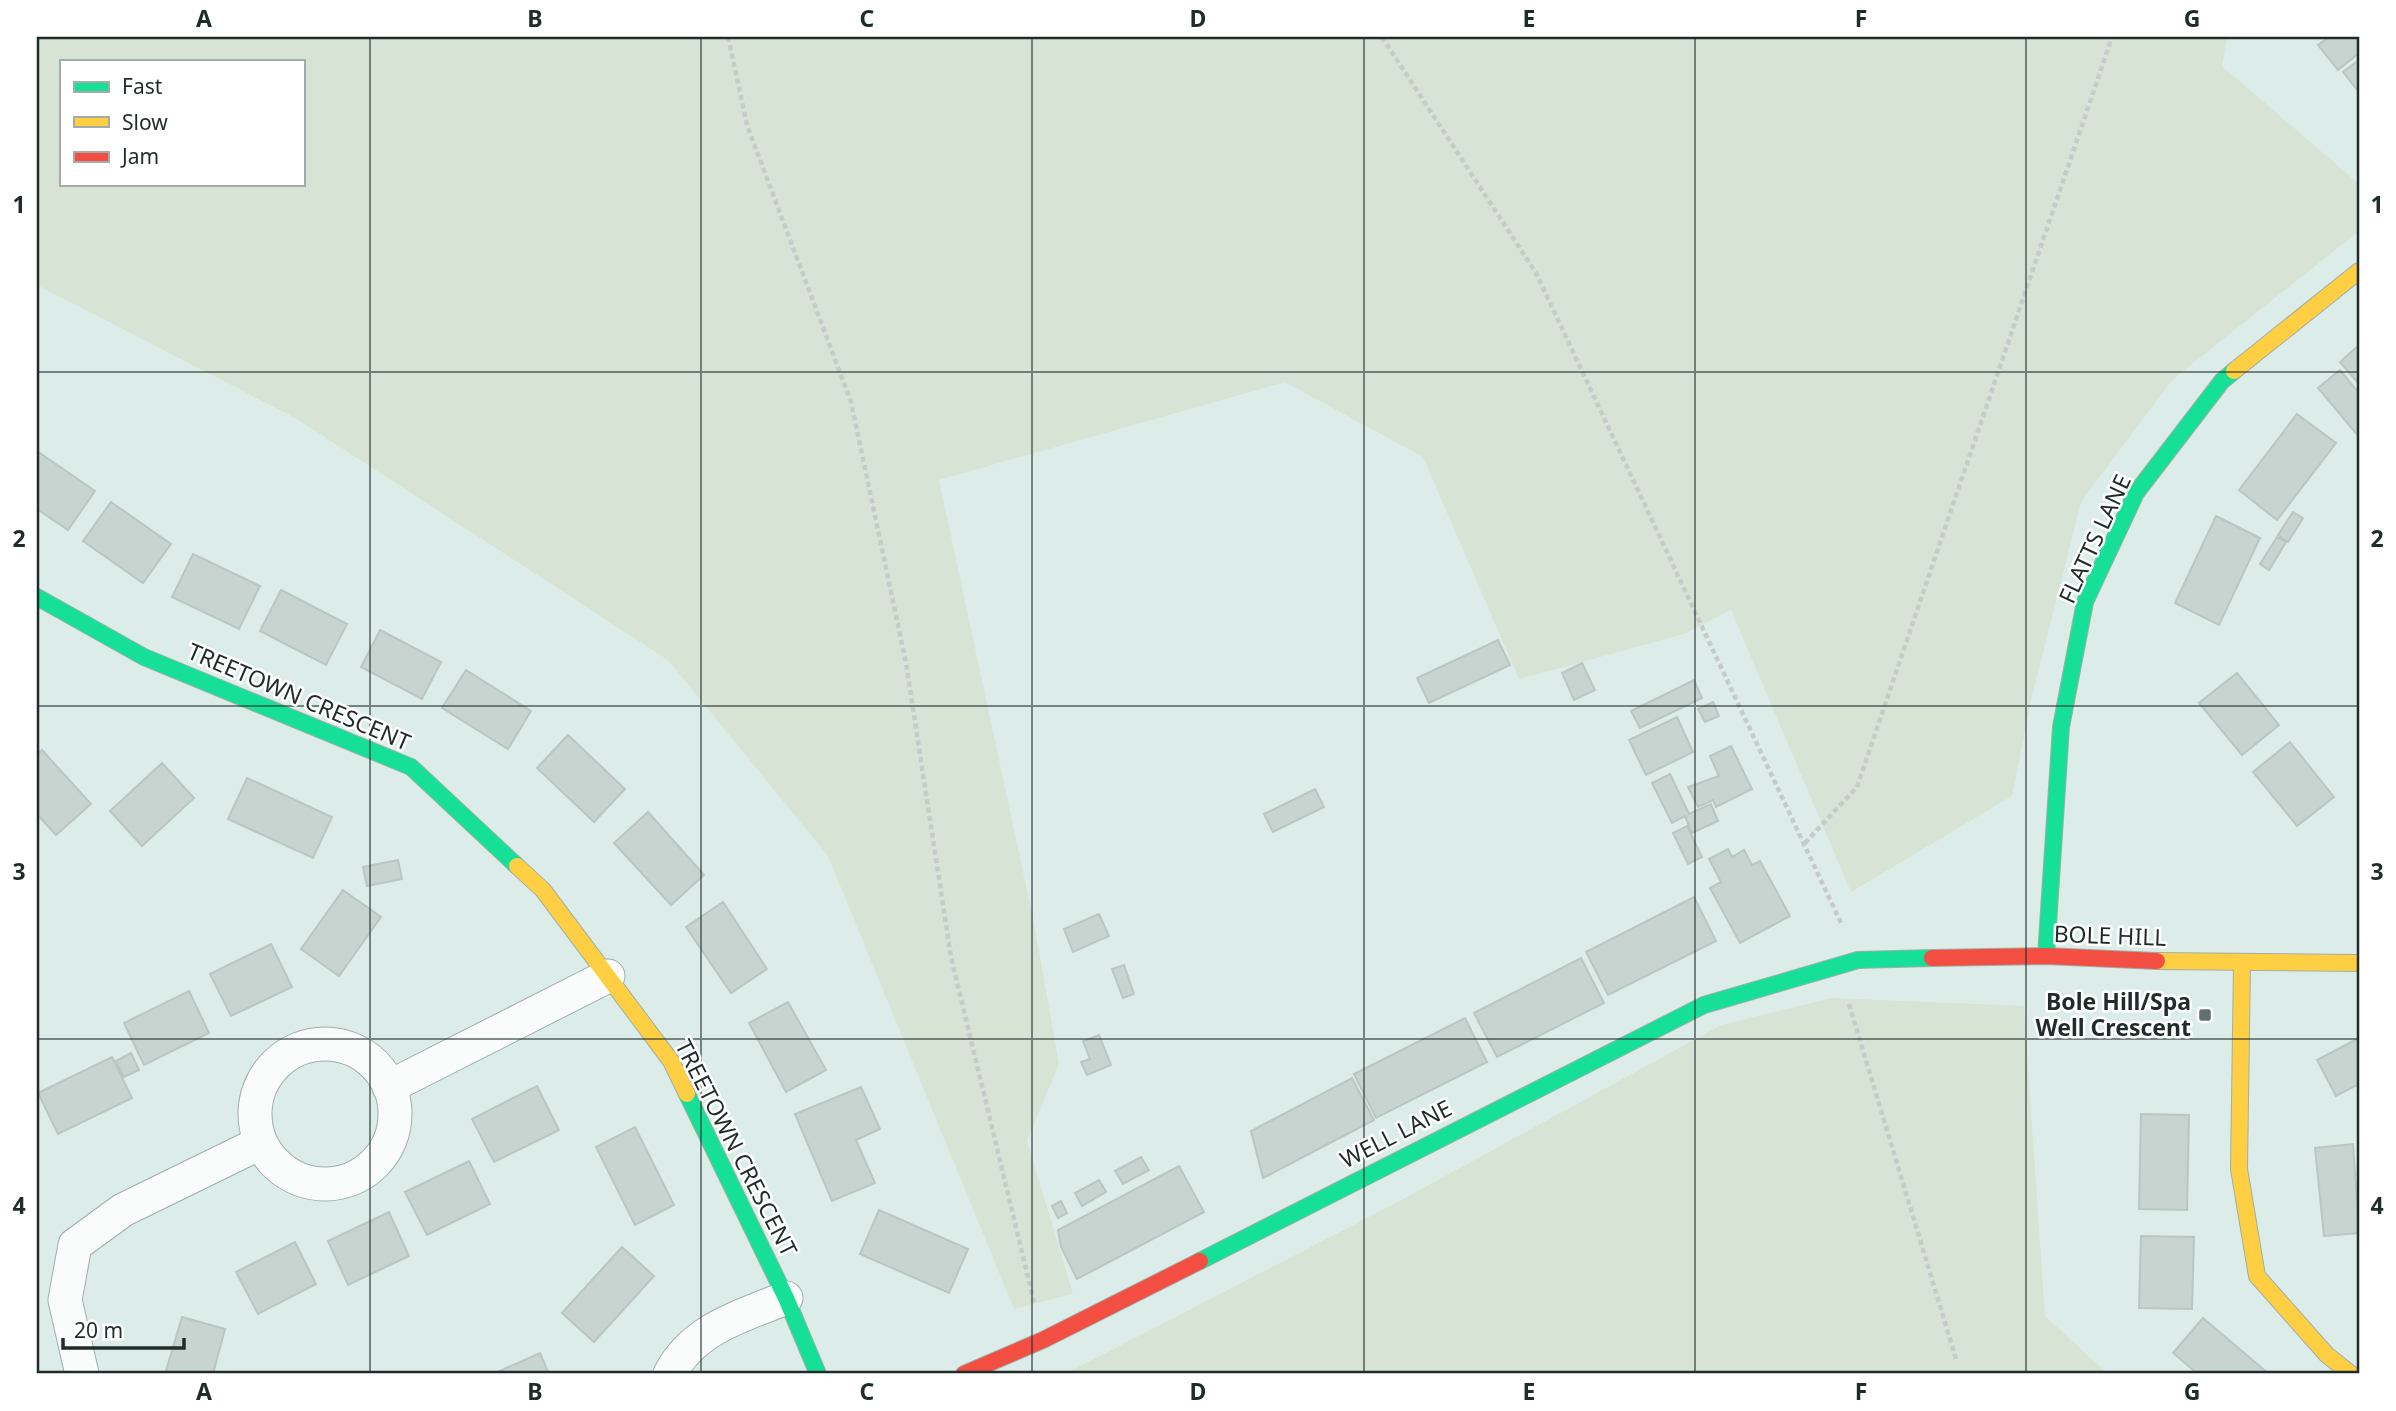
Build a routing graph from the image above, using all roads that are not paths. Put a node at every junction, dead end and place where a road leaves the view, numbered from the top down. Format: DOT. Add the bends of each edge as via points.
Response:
graph roads {
  1 [pos="2359,271"];
  2 [pos="37,597"];
  3 [pos="2046,956"];
  4 [pos="1858,960"];
  5 [pos="2359,963"];
  6 [pos="2242,964"];
  7 [pos="608,976"];
  8 [pos="389,1087"];
  9 [pos="260,1143"];
  10 [pos="786,1298"];
  11 [pos="82,1374"];
  12 [pos="670,1374"];
  13 [pos="818,1374"];
  14 [pos="964,1374"];
  15 [pos="2351,1374"];
  1 -- 3 [label="street, FLATTS LANE" via="2222,381 2136,493 2085,602 2061,727"];
  2 -- 7 [label="street, TREETOWN CRESCENT" via="144,657 411,767 543,890"];
  3 -- 4 [label="street, BOLE HILL"];
  3 -- 6 [label="street, BOLE HILL"];
  4 -- 14 [label="street, WELL LANE" via="1704,1005 1043,1340"];
  5 -- 6 [label="street, BOLE HILL"];
  6 -- 15 [label="street" via="2239,1169 2257,1276 2327,1355"];
  7 -- 8 [label="street"];
  7 -- 10 [label="street, TREETOWN CRESCENT" via="671,1060"];
  8 -- 9 [label="street" via="361,1054 318,1044 296,1050 264,1079 256,1110"];
  8 -- 9 [label="street" via="395,1110 393,1135 382,1156 364,1173 342,1183 317,1185 294,1178 274,1163"];
  9 -- 11 [label="street" via="123,1210 75,1245 65,1300"];
  10 -- 12 [label="street" via="711,1328 678,1358"];
  10 -- 13 [label="street, TREETOWN CRESCENT"];
}
